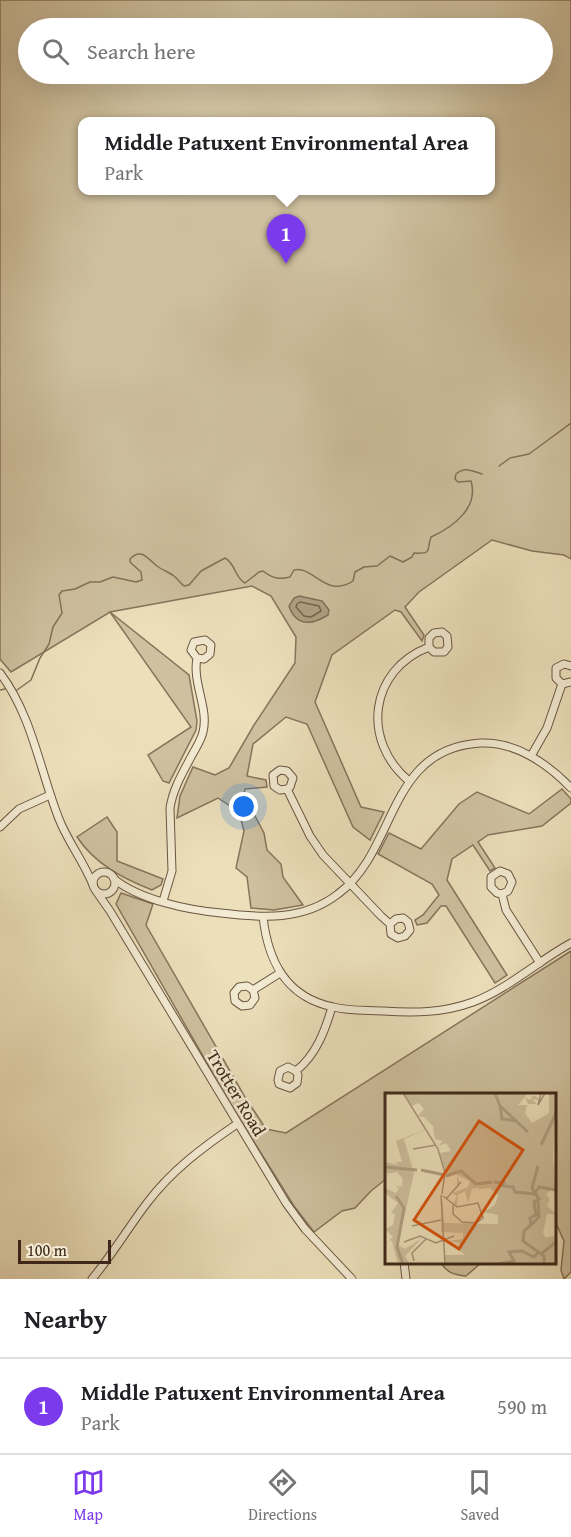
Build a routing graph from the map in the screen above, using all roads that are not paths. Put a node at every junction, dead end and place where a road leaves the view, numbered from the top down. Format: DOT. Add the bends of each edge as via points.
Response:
graph roads {
  1 [pos="429,647"];
  2 [pos="197,658"];
  3 [pos="571,666"];
  4 [pos="0,673"];
  5 [pos="571,682"];
  6 [pos="562,684"];
  7 [pos="531,756"];
  8 [pos="409,781"];
  9 [pos="571,788"];
  10 [pos="287,789"];
  11 [pos="50,795"];
  12 [pos="0,827"];
  13 [pos="83,863"];
  14 [pos="102,872"];
  15 [pos="114,879"];
  16 [pos="351,884"];
  17 [pos="94,888"];
  18 [pos="131,889"];
  19 [pos="112,891"];
  20 [pos="502,894"];
  21 [pos="163,901"];
  22 [pos="110,910"];
  23 [pos="263,916"];
  24 [pos="390,924"];
  25 [pos="571,943"];
  26 [pos="540,963"];
  27 [pos="280,973"];
  28 [pos="253,990"];
  29 [pos="332,1007"];
  30 [pos="296,1071"];
  31 [pos="237,1124"];
  32 [pos="404,1264"];
  33 [pos="92,1279"];
  34 [pos="352,1279"];
  35 [pos="406,1279"];
  1 -- 8 [label="street" via="406,659 391,675 378,708 382,745 393,766"];
  2 -- 21 [label="street" via="195,672 204,725 172,798 172,872"];
  3 -- 6 [label="street" via="556,668 555,678"];
  4 -- 11 [label="street, Trotter Road" via="22,714"];
  5 -- 6 [label="street"];
  6 -- 7 [label="street" via="547,728"];
  7 -- 8 [label="street" via="495,744 462,746 430,760"];
  7 -- 9 [label="street"];
  8 -- 16 [label="street"];
  10 -- 16 [label="street" via="310,836"];
  11 -- 12 [label="street" via="20,809"];
  11 -- 13 [label="street, Trotter Road"];
  13 -- 14 [label="street"];
  13 -- 17 [label="street, Trotter Road"];
  14 -- 15 [label="street" via="110,873"];
  14 -- 17 [label="street" via="94,878"];
  15 -- 18 [label="street"];
  15 -- 19 [label="street"];
  16 -- 23 [label="street" via="312,909 289,916"];
  16 -- 24 [label="street"];
  17 -- 19 [label="street" via="104,895"];
  17 -- 22 [label="street, Trotter Road"];
  18 -- 19 [label="street"];
  18 -- 21 [label="street"];
  19 -- 22 [label="street"];
  20 -- 26 [label="street" via="506,910"];
  21 -- 23 [label="street" via="209,912"];
  22 -- 31 [label="street, Trotter Road"];
  23 -- 27 [label="street" via="269,949"];
  25 -- 26 [label="street"];
  26 -- 29 [label="street" via="485,996 454,1008 413,1013"];
  27 -- 28 [label="street"];
  27 -- 29 [label="street" via="310,999"];
  29 -- 30 [label="street" via="319,1043"];
  31 -- 33 [label="street" via="171,1175"];
  31 -- 34 [label="street, Trotter Road" via="295,1216"];
  32 -- 35 [label="street"];
}
